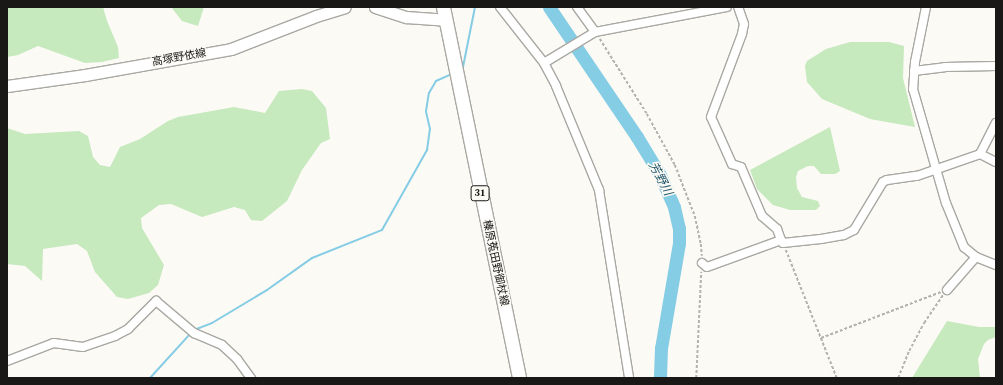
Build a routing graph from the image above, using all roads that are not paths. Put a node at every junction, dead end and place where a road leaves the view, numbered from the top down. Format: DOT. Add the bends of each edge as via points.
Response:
graph roads {
  1 [pos="345,7"];
  2 [pos="375,7"];
  3 [pos="500,7"];
  4 [pos="576,7"];
  5 [pos="727,7"];
  6 [pos="738,7"];
  7 [pos="926,7"];
  8 [pos="444,13"];
  9 [pos="593,34"];
  10 [pos="546,62"];
  11 [pos="996,66"];
  12 [pos="914,72"];
  13 [pos="7,86"];
  14 [pos="996,123"];
  15 [pos="980,154"];
  16 [pos="996,162"];
  17 [pos="935,168"];
  18 [pos="783,243"];
  19 [pos="976,257"];
  20 [pos="702,264"];
  21 [pos="996,265"];
  22 [pos="946,290"];
  23 [pos="7,361"];
  24 [pos="251,378"];
  25 [pos="519,378"];
  26 [pos="629,378"];
  1 -- 13 [label="main road, 高塚野依線" via="231,49"];
  2 -- 8 [label="main road" via="406,17"];
  3 -- 10 [label="street"];
  4 -- 9 [label="street"];
  5 -- 9 [label="street"];
  6 -- 20 [label="street" via="744,24 742,34 711,117 732,164 741,167 762,216 777,229 781,240 707,267"];
  7 -- 12 [label="street"];
  8 -- 25 [label="main road, 榛原菟田野御杖線 / 31"];
  9 -- 10 [label="street"];
  10 -- 26 [label="street" via="599,190"];
  11 -- 12 [label="street" via="945,67"];
  12 -- 17 [label="street" via="913,90"];
  14 -- 15 [label="street"];
  15 -- 16 [label="street"];
  15 -- 17 [label="street"];
  17 -- 18 [label="street" via="917,176 883,182 854,230 821,239"];
  17 -- 19 [label="street" via="964,247"];
  19 -- 21 [label="street"];
  19 -- 22 [label="street"];
  23 -- 24 [label="street" via="54,343 83,347 115,336 128,329 156,301 191,330 222,345 237,359"];
}
